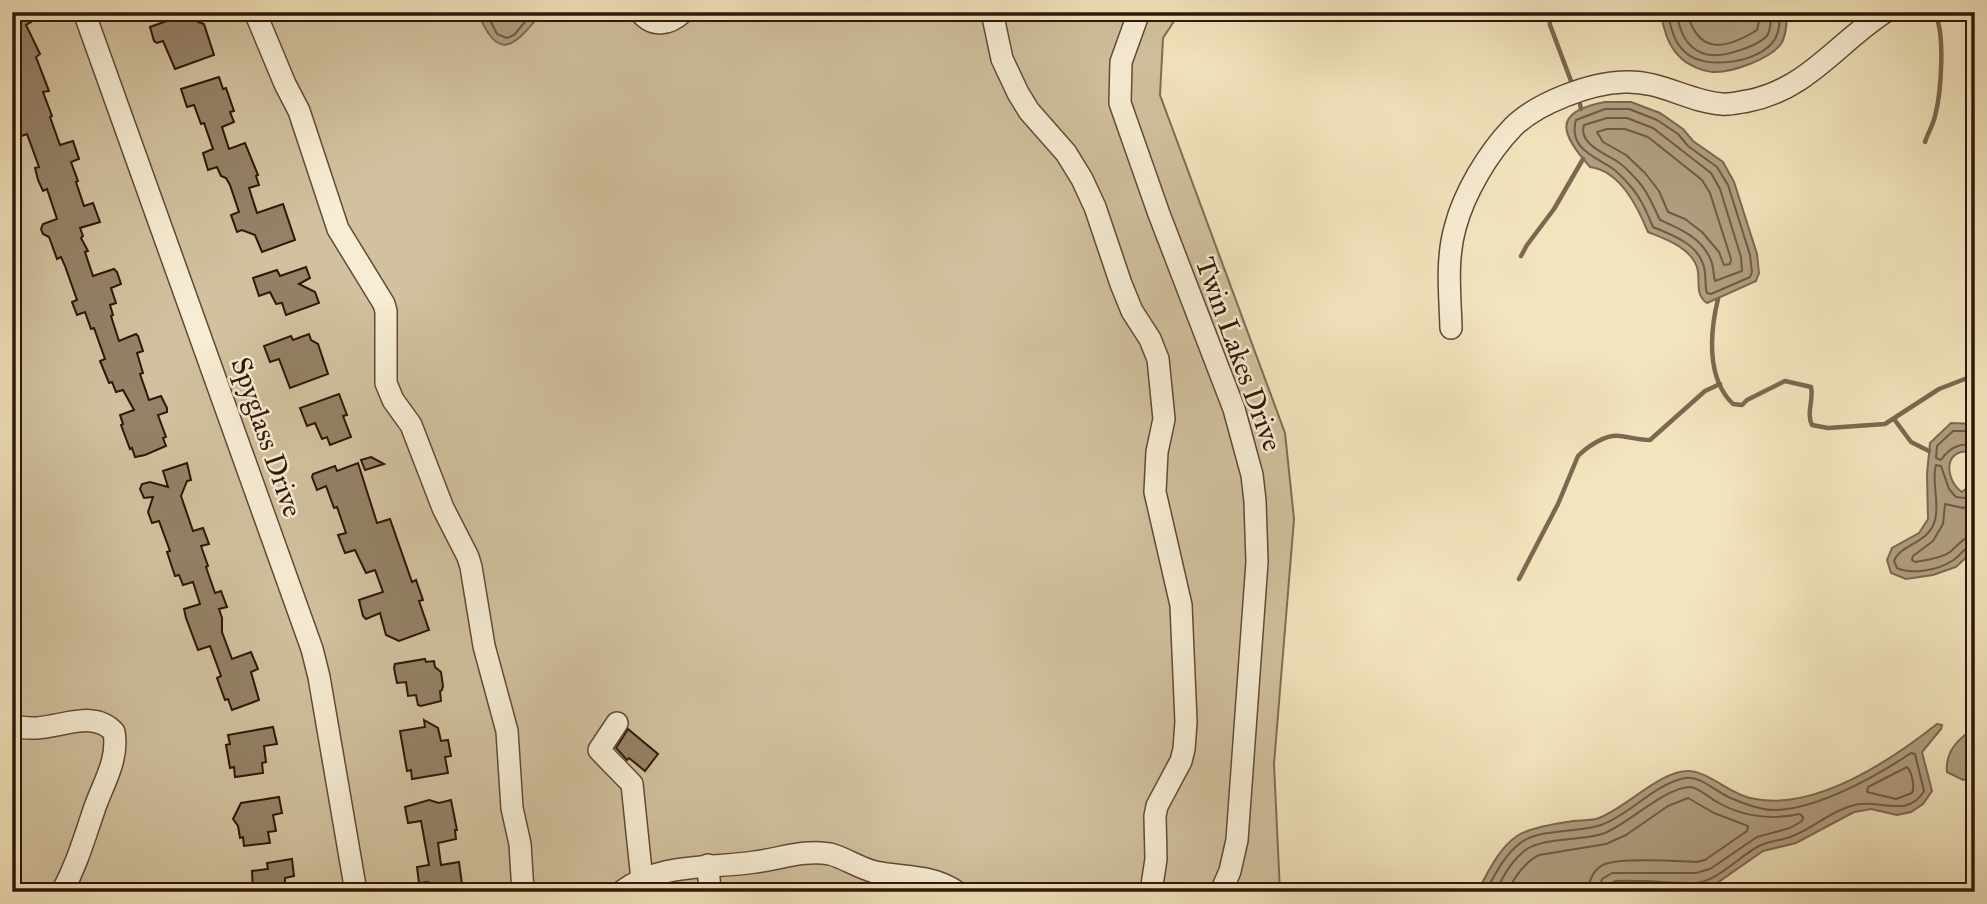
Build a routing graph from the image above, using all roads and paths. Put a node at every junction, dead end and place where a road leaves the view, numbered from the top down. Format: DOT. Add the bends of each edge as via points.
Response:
graph roads {
  1 [pos="84,12"];
  2 [pos="255,12"];
  3 [pos="640,12"];
  4 [pos="683,12"];
  5 [pos="992,12"];
  6 [pos="1139,12"];
  7 [pos="1885,12"];
  8 [pos="1451,328"];
  9 [pos="617,723"];
  10 [pos="12,725"];
  11 [pos="703,866"];
  12 [pos="642,885"];
  13 [pos="62,892"];
  14 [pos="356,892"];
  15 [pos="523,892"];
  16 [pos="621,892"];
  17 [pos="710,892"];
  18 [pos="957,892"];
  19 [pos="1151,892"];
  20 [pos="1221,892"];
  1 -- 14 [label="street, Spyglass Drive" via="312,649"];
  2 -- 15 [label="street" via="299,111 338,229 384,304 386,383 411,425 443,508 468,557 484,646 507,731"];
  3 -- 4 [label="street" via="650,21 663,23"];
  5 -- 19 [label="street" via="998,46 1018,93 1082,179 1132,311 1158,359 1164,419 1155,492 1181,605 1186,722 1181,761 1157,806"];
  6 -- 20 [label="street, Twin Lakes Drive" via="1121,62 1121,103 1234,410 1255,501 1257,562 1237,841"];
  7 -- 8 [label="street" via="1814,71 1750,100 1722,104 1669,88 1625,82 1557,98 1514,126 1471,188 1455,228 1449,267"];
  9 -- 12 [label="street" via="599,750 632,783"];
  10 -- 13 [label="street" via="30,730 95,721 114,732 110,769 78,862"];
  11 -- 12 [label="street" via="672,870"];
  11 -- 17 [label="street"];
  11 -- 18 [label="street" via="829,854 874,872 930,879"];
  12 -- 16 [label="street"];
}
